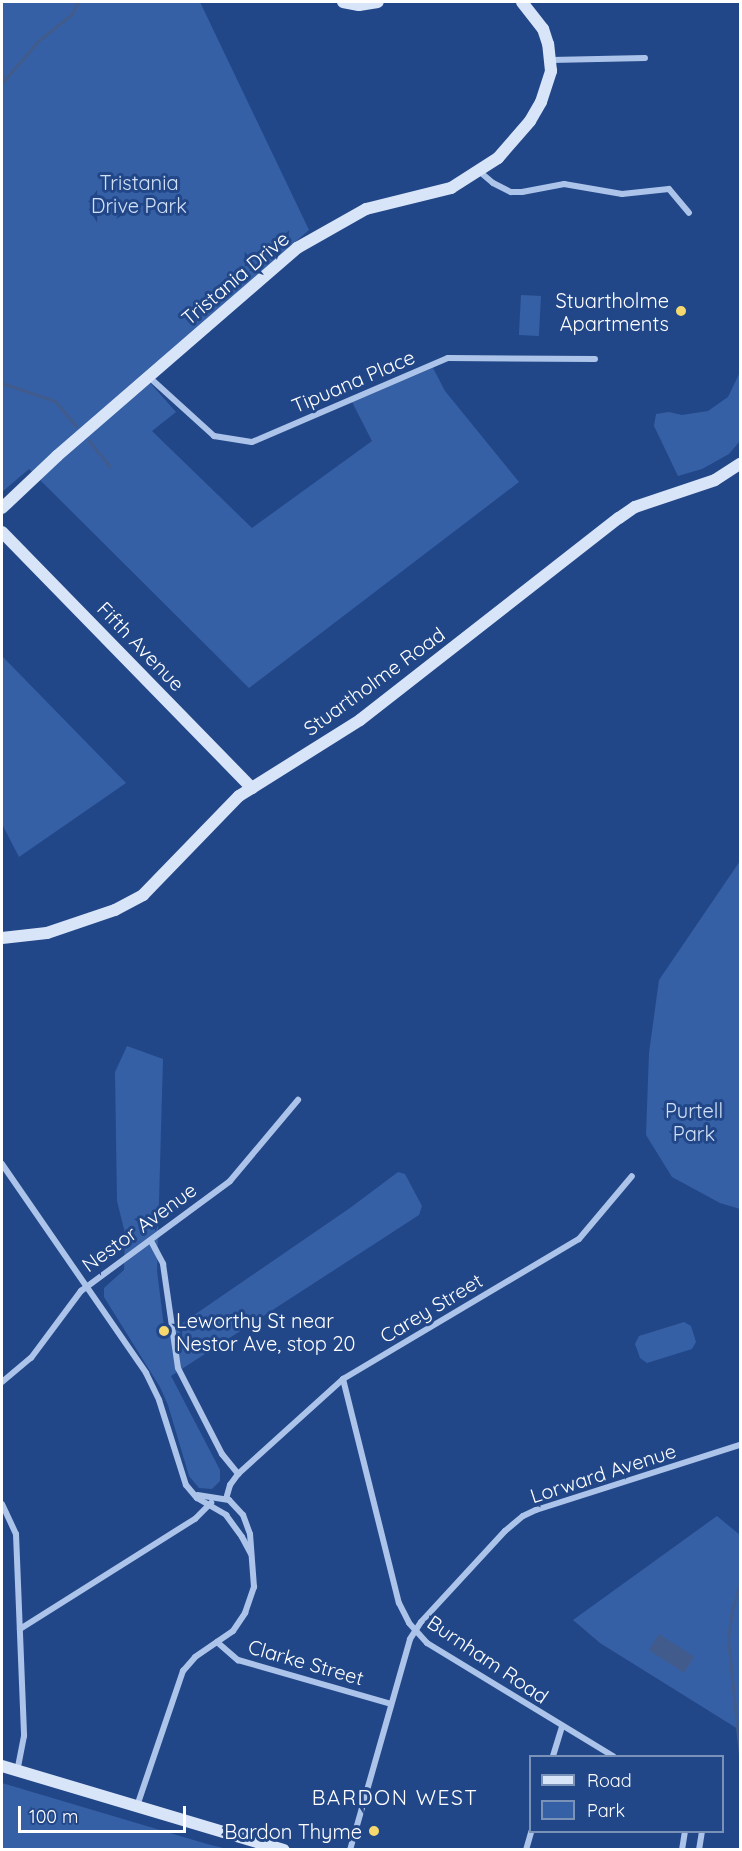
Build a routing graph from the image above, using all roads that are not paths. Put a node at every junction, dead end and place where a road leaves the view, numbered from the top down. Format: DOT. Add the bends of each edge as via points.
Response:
graph roads {
  1 [pos="343,2"];
  2 [pos="378,2"];
  3 [pos="522,2"];
  4 [pos="645,58"];
  5 [pos="551,60"];
  6 [pos="480,172"];
  7 [pos="689,213"];
  8 [pos="595,359"];
  9 [pos="150,377"];
  10 [pos="741,464"];
  11 [pos="2,508"];
  12 [pos="2,532"];
  13 [pos="252,788"];
  14 [pos="2,938"];
  15 [pos="298,1100"];
  16 [pos="2,1164"];
  17 [pos="632,1176"];
  18 [pos="151,1241"];
  19 [pos="87,1286"];
  20 [pos="343,1379"];
  21 [pos="2,1382"];
  22 [pos="741,1446"];
  23 [pos="238,1474"];
  24 [pos="189,1489"];
  25 [pos="226,1498"];
  26 [pos="207,1503"];
  27 [pos="2,1504"];
  28 [pos="251,1554"];
  29 [pos="20,1629"];
  30 [pos="414,1631"];
  31 [pos="217,1642"];
  32 [pos="391,1704"];
  33 [pos="562,1727"];
  34 [pos="553,1755"];
  35 [pos="611,1755"];
  36 [pos="2,1766"];
  37 [pos="17,1771"];
  38 [pos="137,1806"];
  39 [pos="531,1833"];
  40 [pos="685,1833"];
  41 [pos="702,1833"];
  42 [pos="284,1850"];
  43 [pos="350,1850"];
  44 [pos="526,1850"];
  45 [pos="682,1850"];
  46 [pos="699,1850"];
  1 -- 2 [label="street"];
  3 -- 5 [label="street, Tristania Drive" via="543,29"];
  4 -- 5 [label="street"];
  5 -- 6 [label="street, Tristania Drive" via="548,83 530,121 507,150"];
  6 -- 7 [label="street" via="511,192 564,184 622,194 669,189"];
  6 -- 9 [label="street, Tristania Drive" via="451,188 366,209 297,248"];
  8 -- 9 [label="street, Tipuana Place" via="448,358 252,442 214,436"];
  9 -- 11 [label="street, Tristania Drive"];
  10 -- 13 [label="street, Stuartholme Road" via="715,480 635,507 360,720"];
  12 -- 13 [label="street, Fifth Avenue"];
  13 -- 14 [label="street, Stuartholme Road" via="227,807 152,887 134,900 47,933"];
  15 -- 18 [label="street, Nestor Avenue" via="230,1181"];
  16 -- 19 [label="street"];
  17 -- 20 [label="street, Carey Street" via="579,1239"];
  18 -- 19 [label="street, Nestor Avenue"];
  18 -- 23 [label="street" via="163,1264 178,1368 218,1447"];
  19 -- 21 [label="street, Nestor Avenue" via="31,1358"];
  19 -- 24 [label="street" via="152,1383"];
  20 -- 23 [label="street, Carey Street"];
  20 -- 30 [label="street, Burnham Road" via="399,1602"];
  22 -- 30 [label="street, Lorward Avenue" via="523,1516"];
  23 -- 25 [label="street, Carey Street"];
  24 -- 25 [label="street" via="202,1497"];
  24 -- 26 [label="street"];
  25 -- 26 [label="street"];
  25 -- 28 [label="street" via="247,1523"];
  26 -- 28 [label="street" via="230,1519"];
  26 -- 29 [label="street" via="195,1519"];
  27 -- 29 [label="street" via="16,1534"];
  28 -- 31 [label="street" via="254,1587 249,1604 235,1628"];
  29 -- 37 [label="street" via="24,1736"];
  30 -- 32 [label="street"];
  30 -- 33 [label="street, Burnham Road"];
  31 -- 32 [label="street, Clarke Street" via="238,1660"];
  31 -- 38 [label="street" via="192,1659 183,1671"];
  32 -- 43 [label="street"];
  33 -- 34 [label="street"];
  33 -- 35 [label="street, Burnham Road"];
  36 -- 37 [label="street"];
  37 -- 38 [label="street"];
  38 -- 42 [label="street"];
  39 -- 44 [label="street"];
  40 -- 45 [label="street"];
  41 -- 46 [label="street"];
}
